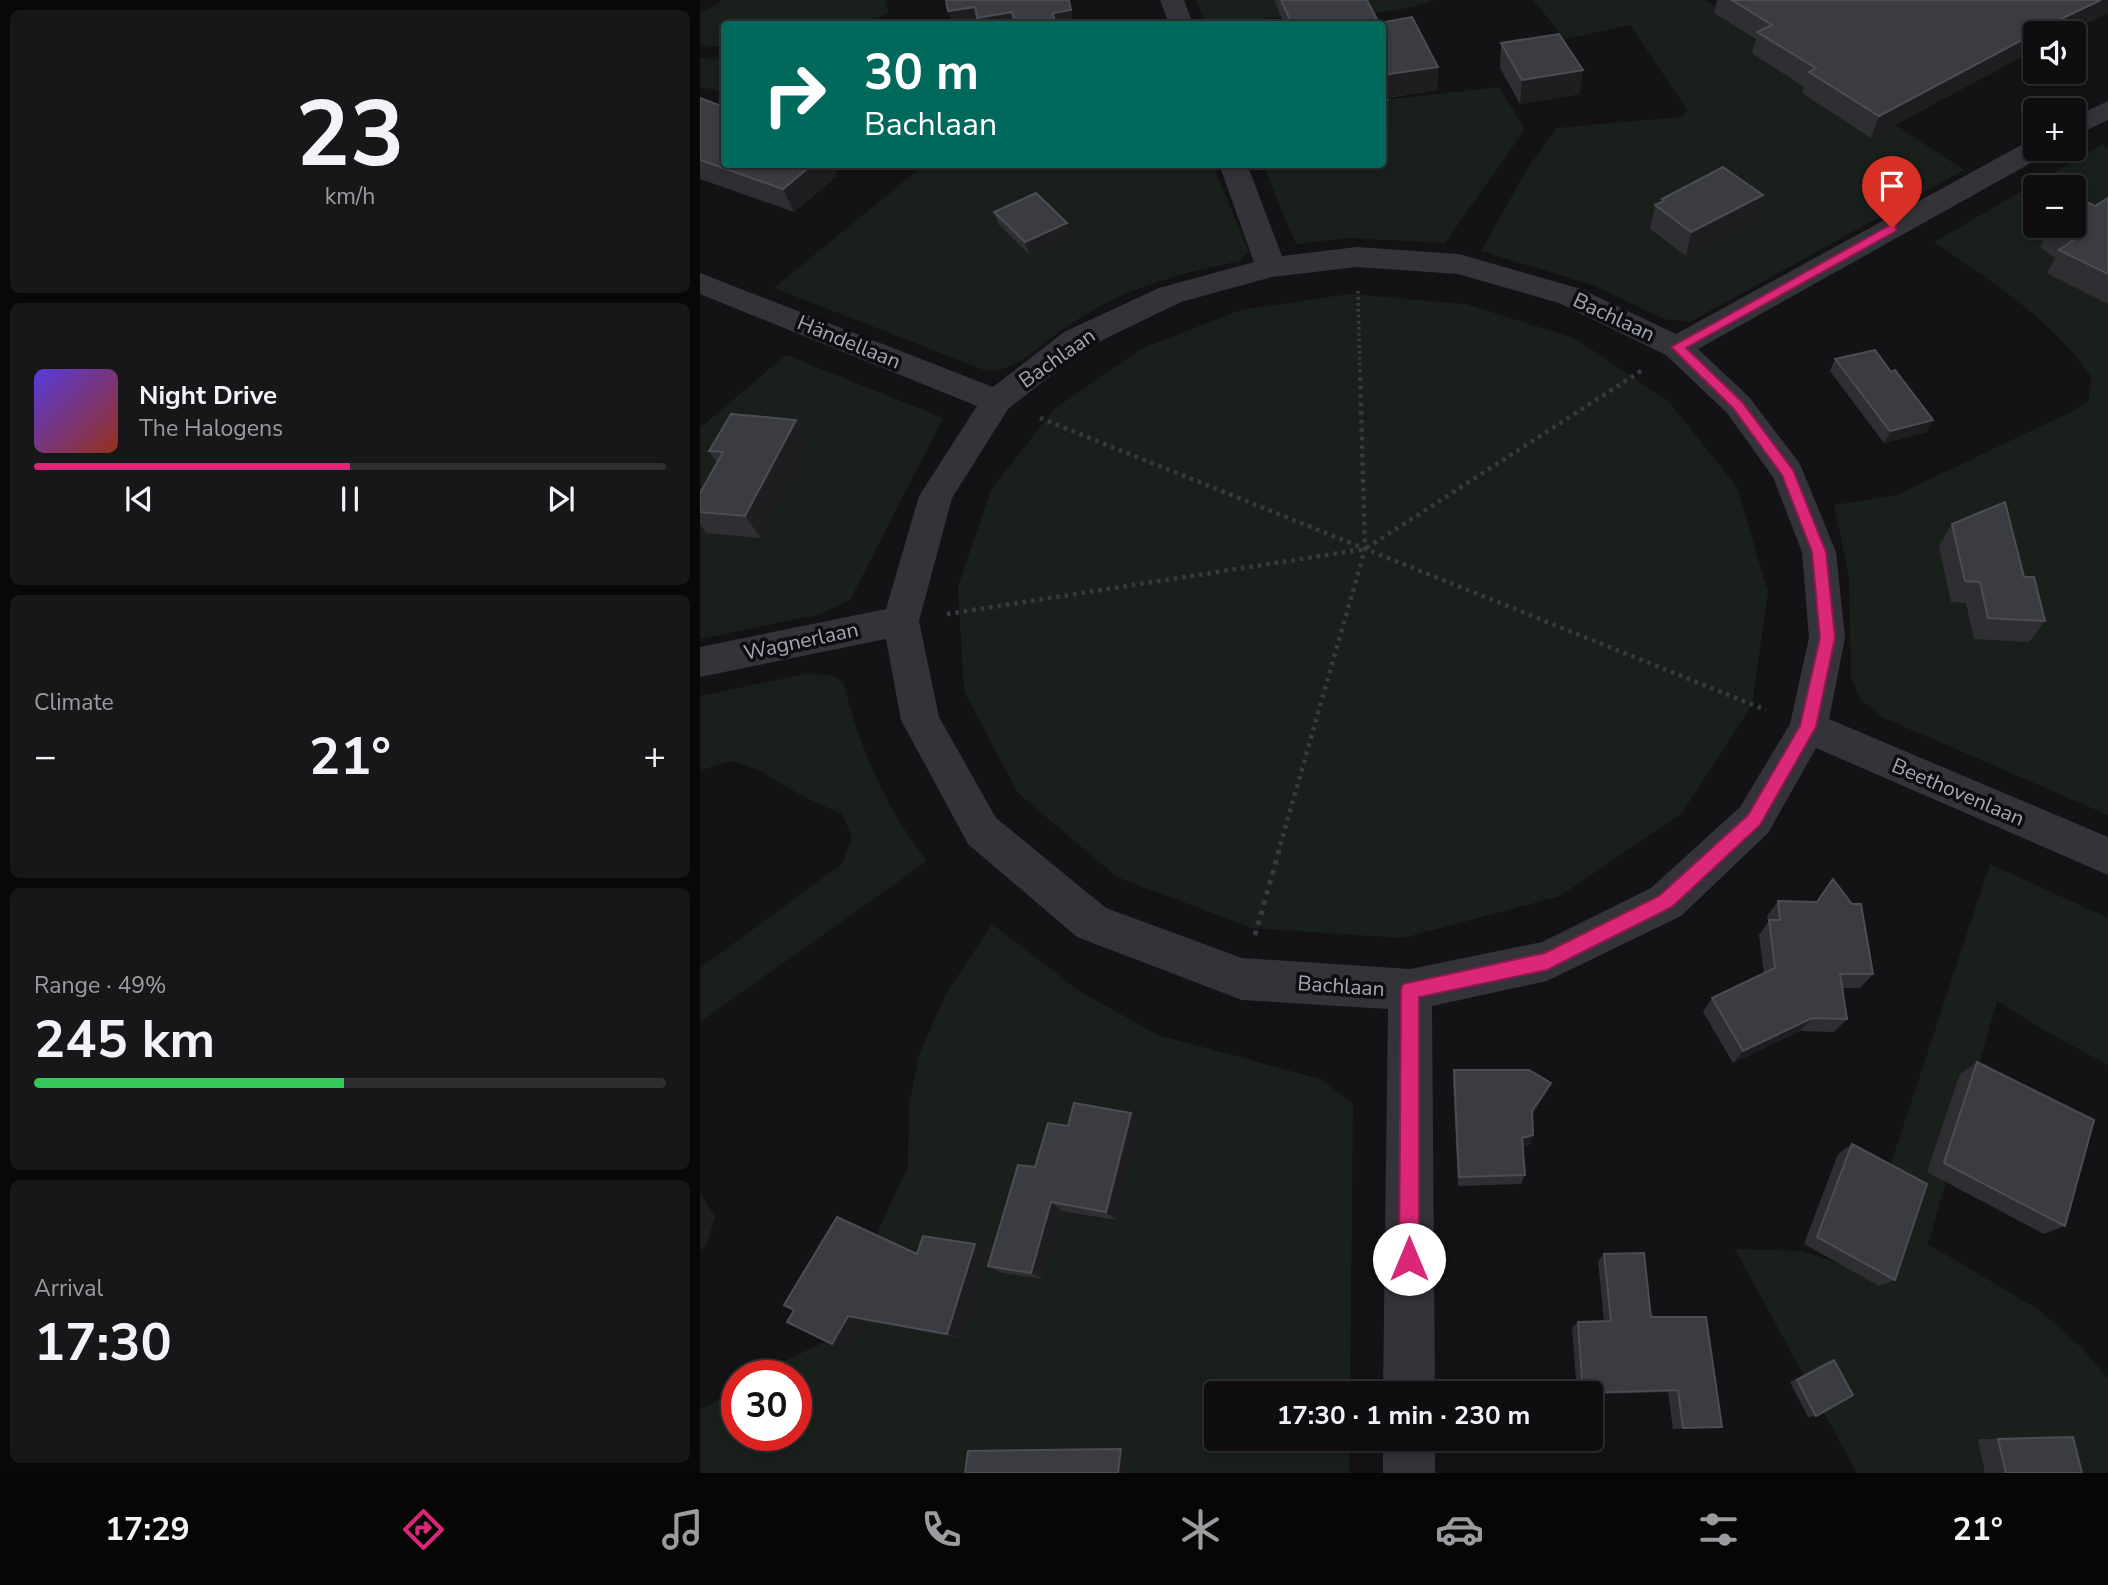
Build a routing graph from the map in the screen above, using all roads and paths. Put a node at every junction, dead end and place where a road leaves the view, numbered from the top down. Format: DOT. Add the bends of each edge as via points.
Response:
graph roads {
  1 [pos="1172,0"];
  2 [pos="1180,21"];
  3 [pos="2108,108"];
  4 [pos="2086,121"];
  5 [pos="2023,156"];
  6 [pos="1234,168"];
  7 [pos="1357,257"];
  8 [pos="1271,267"];
  9 [pos="700,283"];
  10 [pos="1677,347"];
  11 [pos="997,401"];
  12 [pos="1366,549"];
  13 [pos="901,621"];
  14 [pos="700,662"];
  15 [pos="1808,727"];
  16 [pos="2108,856"];
  17 [pos="1242,979"];
  18 [pos="1410,990"];
  19 [pos="1409,1381"];
  20 [pos="1409,1451"];
  21 [pos="1409,1473"];
  1 -- 2 [label="street"];
  3 -- 4 [label="street"];
  5 -- 10 [label="street"];
  6 -- 8 [label="street"];
  7 -- 8 [label="street, Bachlaan"];
  7 -- 10 [label="street, Bachlaan" via="1459,264 1570,296"];
  7 -- 12 [label="path"];
  8 -- 11 [label="street, Bachlaan" via="1170,295 1075,340"];
  9 -- 11 [label="street, Händellaan"];
  10 -- 12 [label="path"];
  10 -- 15 [label="street, Bachlaan" via="1738,405 1788,473 1819,552 1828,638"];
  11 -- 12 [label="path"];
  11 -- 13 [label="street, Bachlaan" via="936,496"];
  12 -- 13 [label="path"];
  12 -- 15 [label="path"];
  12 -- 17 [label="path"];
  13 -- 14 [label="street, Wagnerlaan"];
  13 -- 17 [label="street, Bachlaan" via="920,720 982,831 1092,923"];
  15 -- 16 [label="street, Beethovenlaan"];
  15 -- 18 [label="street, Bachlaan" via="1754,820 1665,902 1547,961"];
  17 -- 18 [label="street, Bachlaan"];
  18 -- 19 [label="street"];
  20 -- 21 [label="street"];
}
